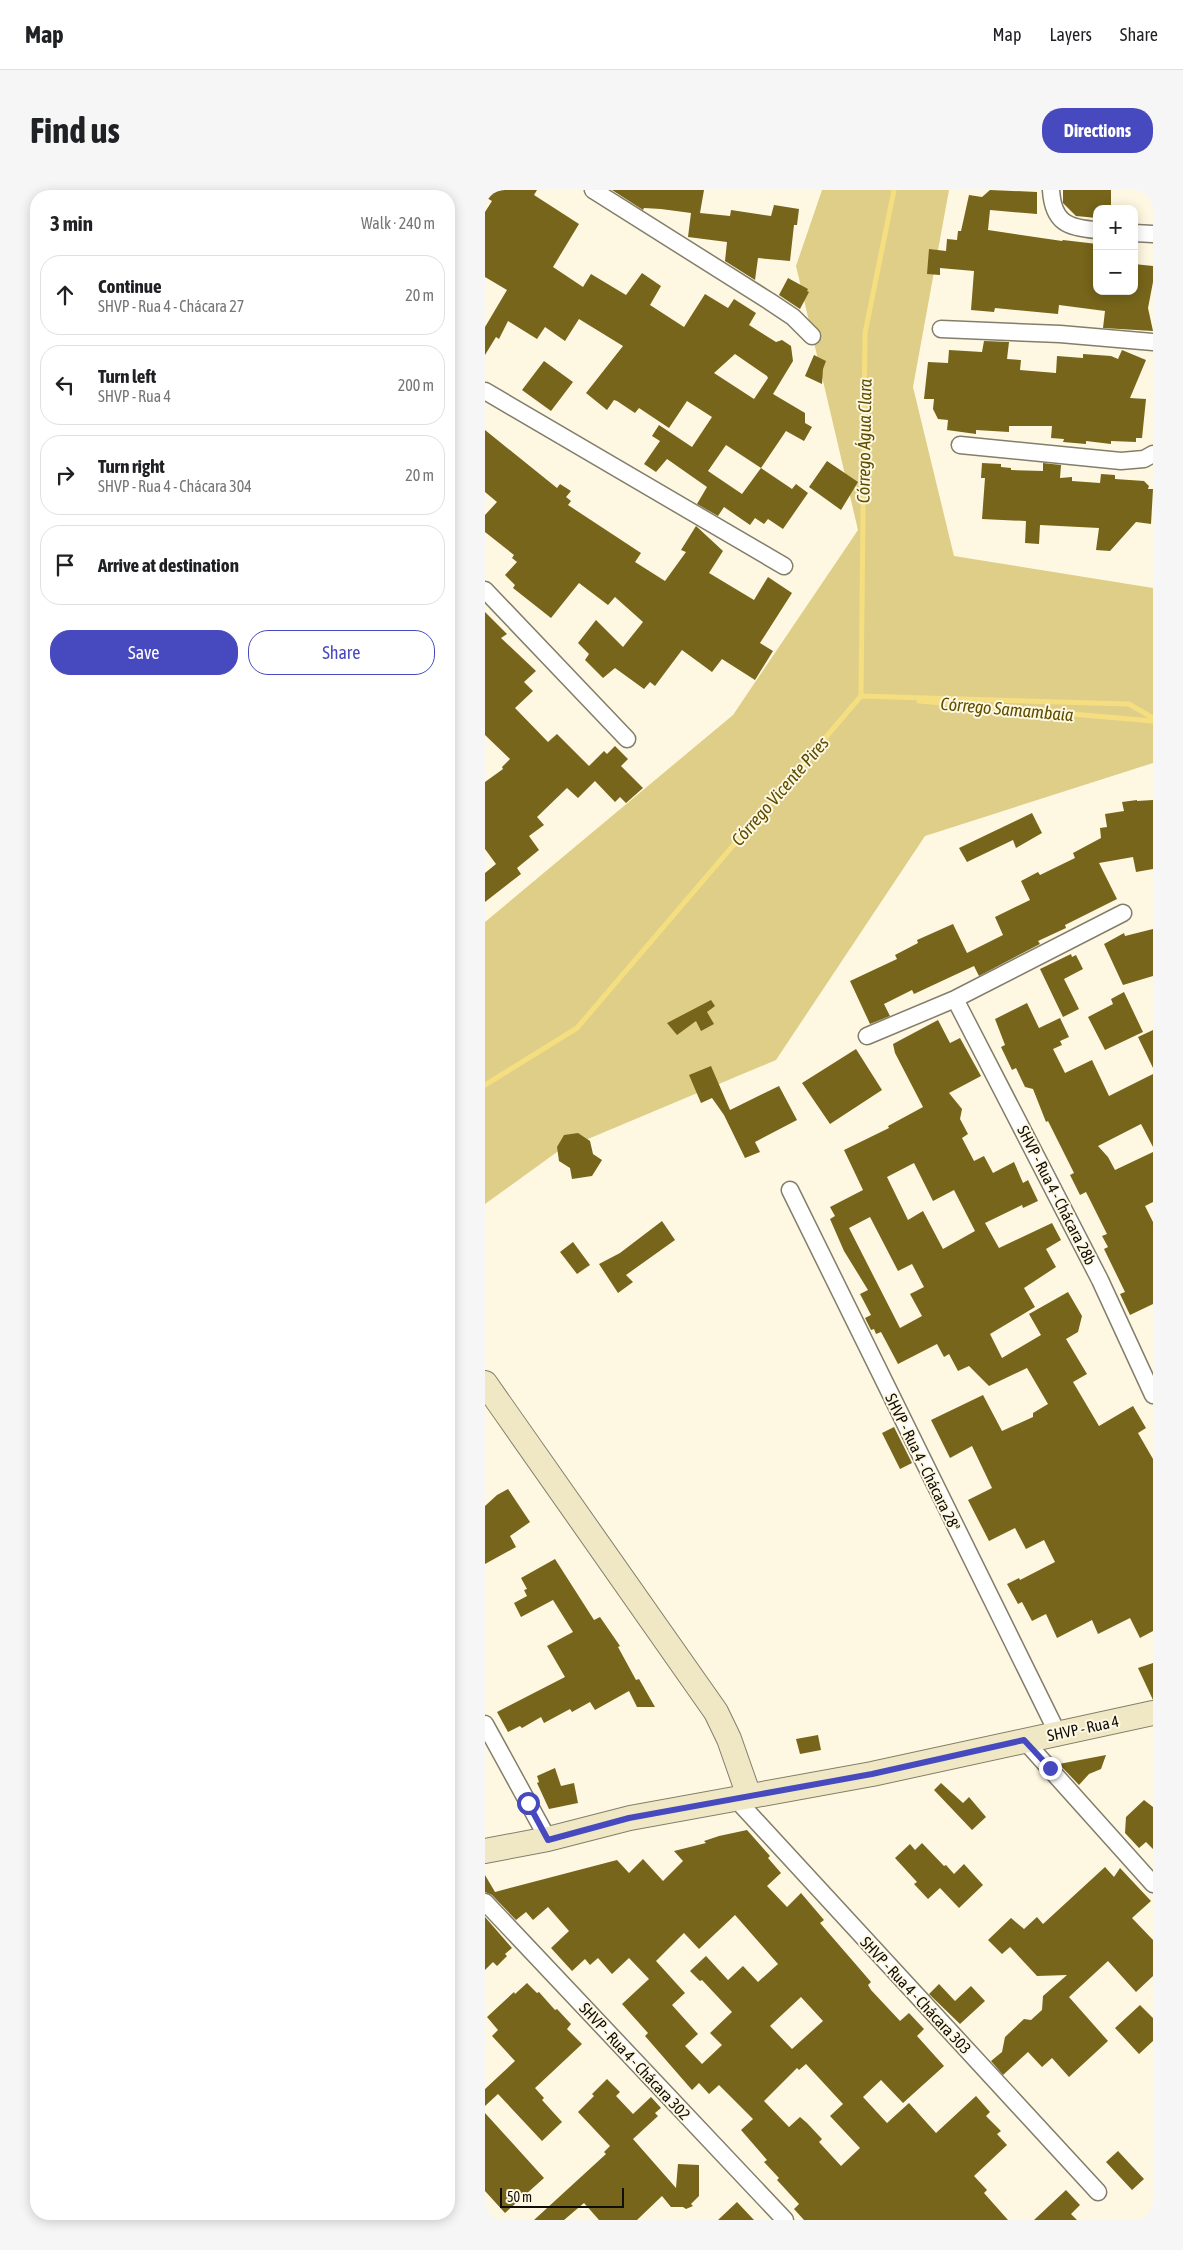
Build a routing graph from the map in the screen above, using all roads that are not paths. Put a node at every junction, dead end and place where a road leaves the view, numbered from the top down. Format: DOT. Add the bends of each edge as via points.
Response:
graph roads {
  1 [pos="593,190"];
  2 [pos="1051,190"];
  3 [pos="1093,230"];
  4 [pos="1138,233"];
  5 [pos="1153,234"];
  6 [pos="941,329"];
  7 [pos="812,336"];
  8 [pos="1153,342"];
  9 [pos="485,391"];
  10 [pos="959,445"];
  11 [pos="1153,454"];
  12 [pos="784,566"];
  13 [pos="485,590"];
  14 [pos="627,739"];
  15 [pos="1123,913"];
  16 [pos="955,999"];
  17 [pos="867,1036"];
  18 [pos="790,1190"];
  19 [pos="485,1383"];
  20 [pos="1153,1395"];
  21 [pos="1153,1713"];
  22 [pos="485,1724"];
  23 [pos="1058,1734"];
  24 [pos="1024,1740"];
  25 [pos="742,1797"];
  26 [pos="548,1840"];
  27 [pos="485,1852"];
  28 [pos="1153,1884"];
  29 [pos="485,1902"];
  30 [pos="1098,2192"];
  31 [pos="785,2220"];
  1 -- 7 [label="street" via="793,317"];
  2 -- 3 [label="street" via="1052,205 1064,222 1071,227"];
  4 -- 5 [label="street"];
  6 -- 8 [label="street"];
  9 -- 12 [label="street"];
  10 -- 11 [label="street" via="1121,461 1144,459"];
  13 -- 14 [label="street"];
  15 -- 16 [label="street"];
  16 -- 17 [label="street"];
  16 -- 20 [label="street, SHVP - Rua 4 - Chácara 28b" via="1095,1272"];
  18 -- 23 [label="street, SHVP - Rua 4 - Chácara 28ª"];
  19 -- 25 [label="street" via="716,1712 729,1739"];
  21 -- 23 [label="street, SHVP - Rua 4"];
  22 -- 26 [label="street"];
  23 -- 24 [label="street, SHVP - Rua 4"];
  24 -- 25 [label="street, SHVP - Rua 4" via="872,1774"];
  24 -- 28 [label="street"];
  25 -- 26 [label="street, SHVP - Rua 4" via="629,1818"];
  25 -- 30 [label="street, SHVP - Rua 4 - Chácara 303"];
  26 -- 27 [label="street, SHVP - Rua 4"];
  29 -- 31 [label="street, SHVP - Rua 4 - Chácara 302"];
}
